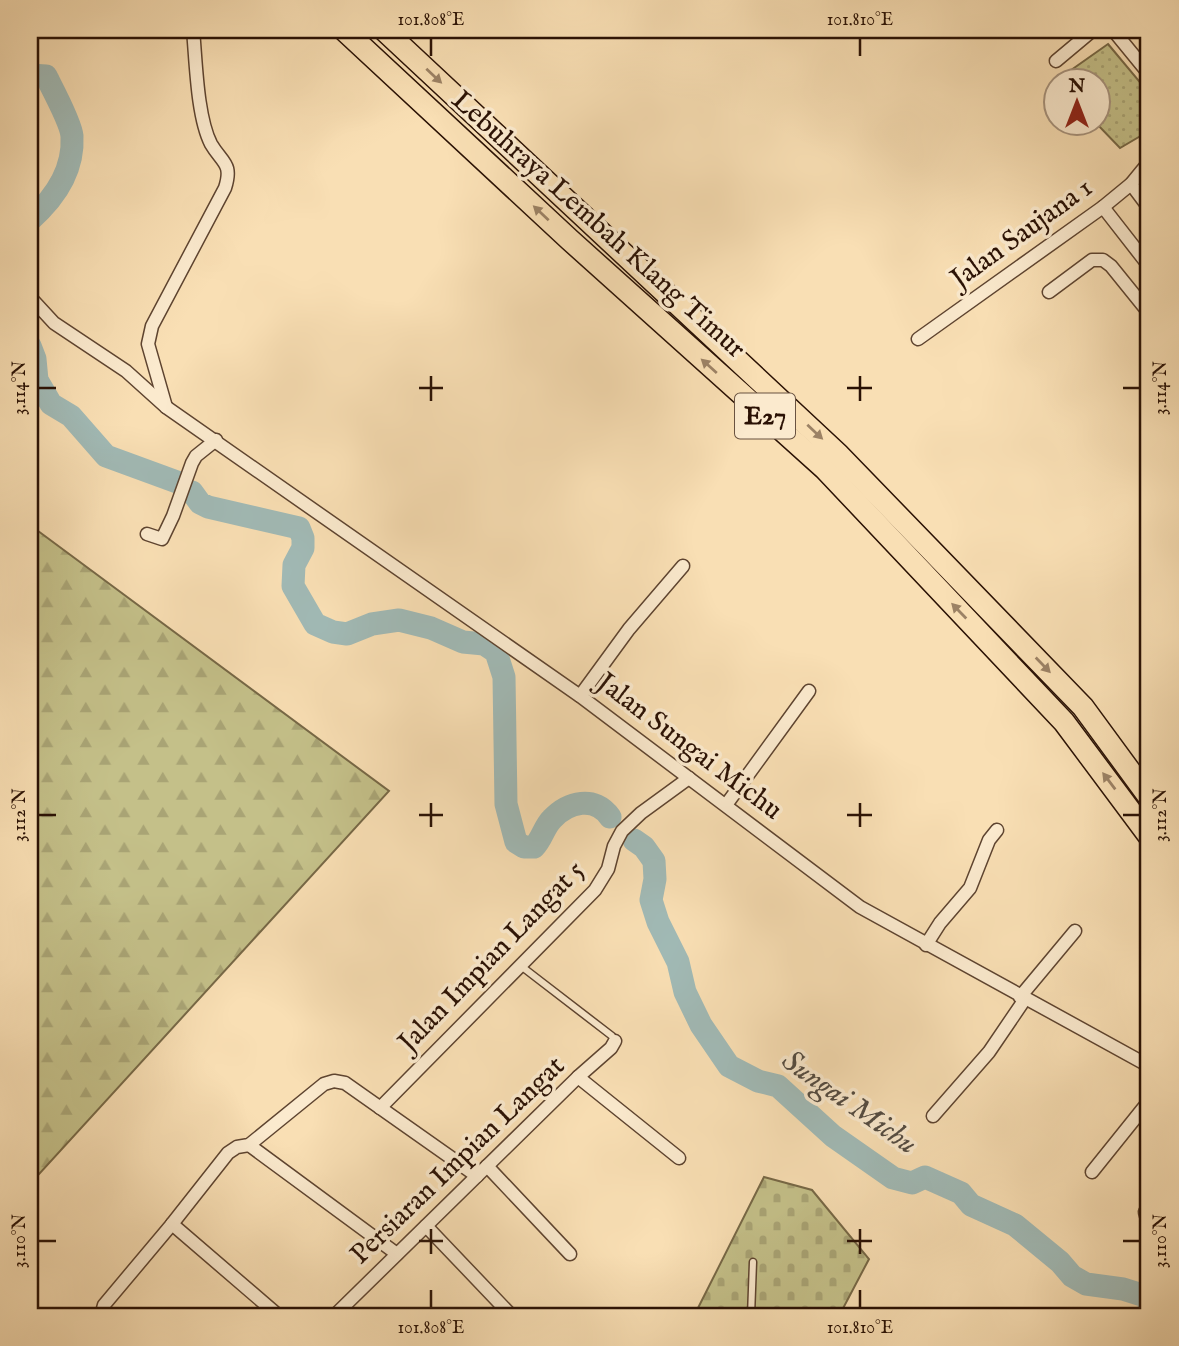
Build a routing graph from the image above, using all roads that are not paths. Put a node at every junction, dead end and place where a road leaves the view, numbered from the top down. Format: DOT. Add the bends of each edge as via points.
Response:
graph roads {
  1 [pos="193,30"];
  2 [pos="344,30"];
  3 [pos="384,30"];
  4 [pos="1093,30"];
  5 [pos="1113,30"];
  6 [pos="1056,61"];
  7 [pos="1149,75"];
  8 [pos="1149,162"];
  9 [pos="1130,184"];
  10 [pos="1103,207"];
  11 [pos="1149,208"];
  12 [pos="1149,266"];
  13 [pos="1049,292"];
  14 [pos="30,297"];
  15 [pos="1149,313"];
  16 [pos="918,338"];
  17 [pos="166,407"];
  18 [pos="216,440"];
  19 [pos="147,534"];
  20 [pos="683,566"];
  21 [pos="809,691"];
  22 [pos="580,696"];
  23 [pos="689,778"];
  24 [pos="1149,797"];
  25 [pos="726,805"];
  26 [pos="997,831"];
  27 [pos="1149,836"];
  28 [pos="1074,931"];
  29 [pos="926,945"];
  30 [pos="520,966"];
  31 [pos="1022,998"];
  32 [pos="615,1041"];
  33 [pos="1149,1066"];
  34 [pos="578,1077"];
  35 [pos="1149,1101"];
  36 [pos="380,1108"];
  37 [pos="933,1116"];
  38 [pos="249,1145"];
  39 [pos="679,1158"];
  40 [pos="482,1171"];
  41 [pos="1092,1172"];
  42 [pos="1149,1205"];
  43 [pos="173,1224"];
  44 [pos="426,1226"];
  45 [pos="1149,1227"];
  46 [pos="397,1254"];
  47 [pos="569,1254"];
  48 [pos="753,1262"];
  49 [pos="509,1313"];
  50 [pos="101,1316"];
  51 [pos="279,1316"];
  52 [pos="334,1316"];
  53 [pos="751,1316"];
  1 -- 17 [label="street" via="204,121 230,175 152,326 148,344"];
  27 -- 2 [label="highway, Lebuhraya Lembah Klang Timur / E27, one-way" via="1064,722 825,470"];
  3 -- 24 [label="highway, Lebuhraya Lembah Klang Timur / E27, one-way" via="839,454 1083,707"];
  4 -- 6 [label="street"];
  5 -- 7 [label="street"];
  8 -- 9 [label="street, Jalan Saujana 1"];
  9 -- 10 [label="street, Jalan Saujana 1"];
  9 -- 11 [label="street"];
  10 -- 12 [label="street"];
  10 -- 16 [label="street, Jalan Saujana 1"];
  13 -- 15 [label="street" via="1092,260 1103,260"];
  14 -- 17 [label="street, Jalan Sungai Michu" via="54,323 125,371"];
  17 -- 18 [label="street, Jalan Sungai Michu"];
  18 -- 19 [label="street" via="192,463 162,539"];
  18 -- 22 [label="street, Jalan Sungai Michu"];
  20 -- 22 [label="street"];
  21 -- 25 [label="street"];
  22 -- 23 [label="street, Jalan Sungai Michu"];
  23 -- 25 [label="street, Jalan Sungai Michu"];
  23 -- 30 [label="street, Jalan Impian Langat 5" via="622,831 595,890"];
  25 -- 29 [label="street, Jalan Sungai Michu" via="860,907"];
  26 -- 29 [label="street" via="970,888"];
  28 -- 31 [label="street"];
  29 -- 31 [label="street, Jalan Sungai Michu"];
  30 -- 32 [label="lane"];
  30 -- 36 [label="street, Jalan Impian Langat 5"];
  31 -- 33 [label="street, Jalan Sungai Michu"];
  31 -- 37 [label="street" via="989,1052"];
  32 -- 34 [label="street, Persiaran Impian Langat"];
  34 -- 39 [label="street"];
  34 -- 40 [label="street, Persiaran Impian Langat"];
  35 -- 41 [label="street"];
  36 -- 38 [label="street" via="345,1083 334,1081 324,1084"];
  36 -- 40 [label="street"];
  38 -- 43 [label="street" via="228,1153"];
  38 -- 46 [label="street"];
  40 -- 44 [label="street, Persiaran Impian Langat"];
  40 -- 47 [label="street"];
  42 -- 45 [label="street" via="1145,1212"];
  43 -- 50 [label="street" via="104,1304"];
  43 -- 51 [label="street"];
  44 -- 46 [label="street, Persiaran Impian Langat"];
  44 -- 49 [label="street"];
  46 -- 52 [label="street, Persiaran Impian Langat"];
  48 -- 53 [label="lane"];
}
